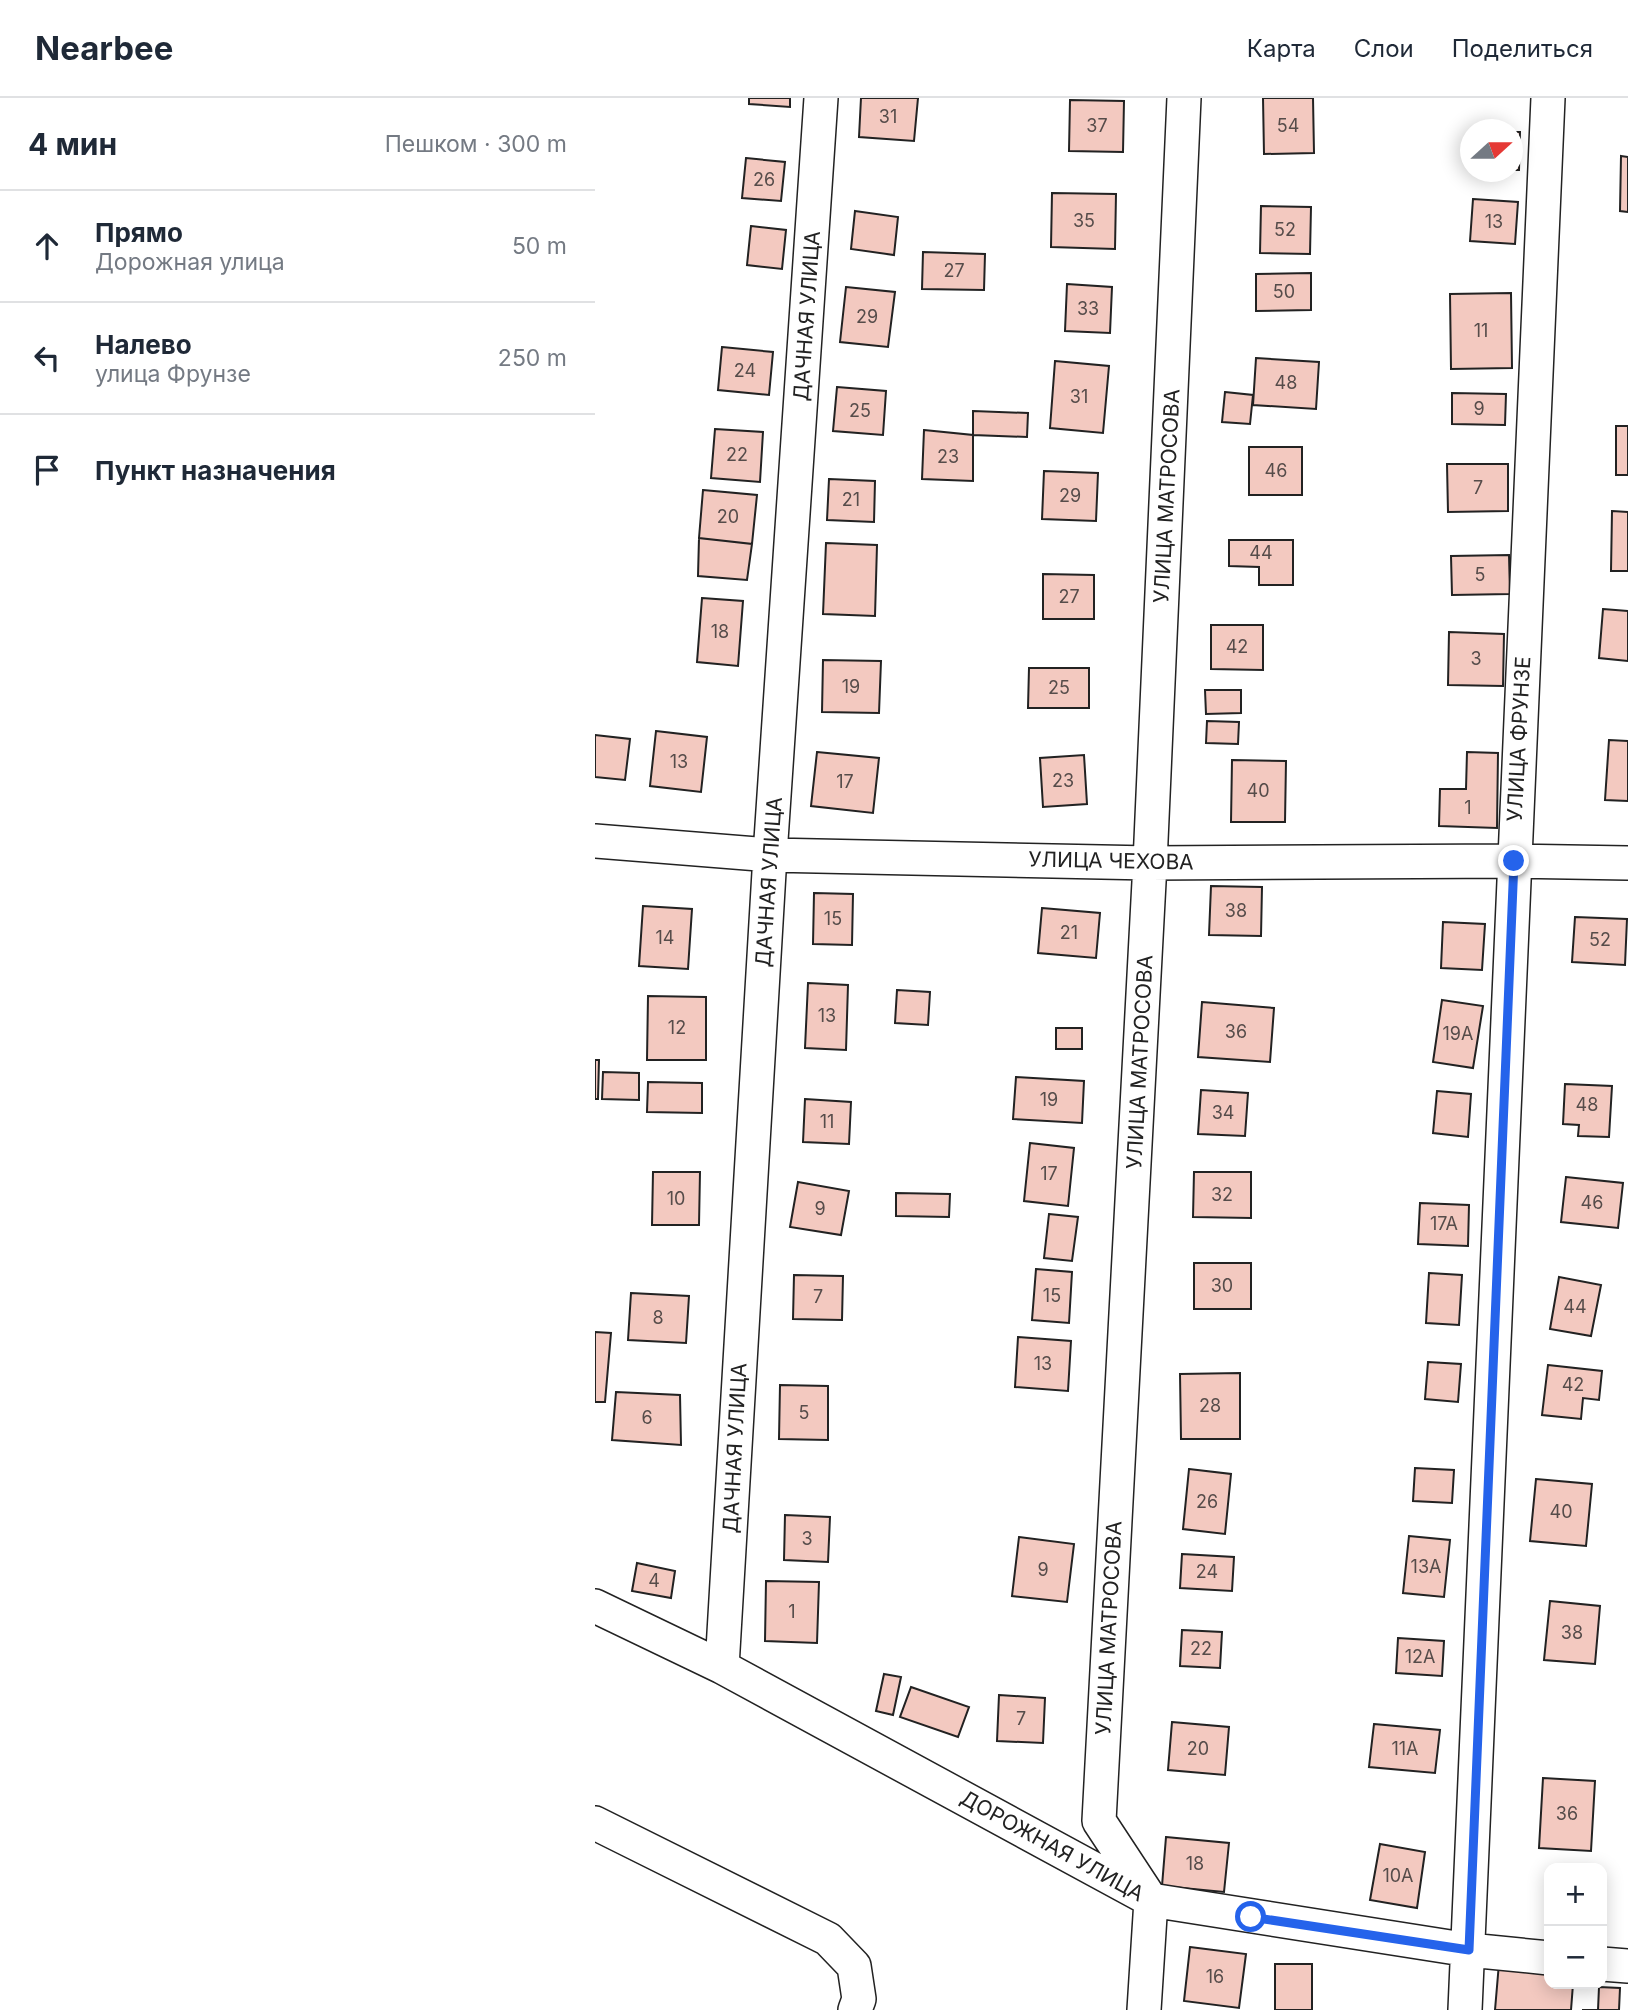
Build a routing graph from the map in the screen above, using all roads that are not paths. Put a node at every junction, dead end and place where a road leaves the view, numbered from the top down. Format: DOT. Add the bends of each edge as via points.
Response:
graph roads {
  1 [pos="821,98"];
  2 [pos="1184,98"];
  3 [pos="1548,98"];
  4 [pos="595,841"];
  5 [pos="770,855"];
  6 [pos="1514,861"];
  7 [pos="1150,863"];
  8 [pos="1628,863"];
  9 [pos="595,1606"];
  10 [pos="722,1667"];
  11 [pos="595,1823"];
  12 [pos="1151,1900"];
  13 [pos="1469,1950"];
  14 [pos="1544,1958"];
  15 [pos="1607,1964"];
  16 [pos="1628,1966"];
  17 [pos="855,2010"];
  18 [pos="1144,2010"];
  19 [pos="1465,2010"];
  1 -- 5 [label="street, ДАЧНАЯ УЛИЦА"];
  2 -- 7 [label="street, УЛИЦА МАТРОСОВА"];
  3 -- 6 [label="street, УЛИЦА ФРУНЗЕ"];
  4 -- 5 [label="street, УЛИЦА ЧЕХОВА"];
  5 -- 7 [label="street, УЛИЦА ЧЕХОВА"];
  5 -- 10 [label="street, ДАЧНАЯ УЛИЦА"];
  6 -- 7 [label="street, УЛИЦА ЧЕХОВА"];
  6 -- 8 [label="street, УЛИЦА ЧЕХОВА"];
  6 -- 13 [label="street, УЛИЦА ФРУНЗЕ"];
  7 -- 12 [label="street, УЛИЦА МАТРОСОВА" via="1099,1821"];
  9 -- 10 [label="street, ДОРОЖНАЯ УЛИЦА"];
  10 -- 12 [label="street, ДОРОЖНАЯ УЛИЦА"];
  11 -- 17 [label="street" via="828,1939 854,1966 859,1999"];
  12 -- 13 [label="street, ДОРОЖНАЯ УЛИЦА"];
  12 -- 18 [label="street"];
  13 -- 14 [label="street, ДОРОЖНАЯ УЛИЦА"];
  13 -- 19 [label="street, УЛИЦА ФРУНЗЕ"];
  15 -- 16 [label="street"];
}
